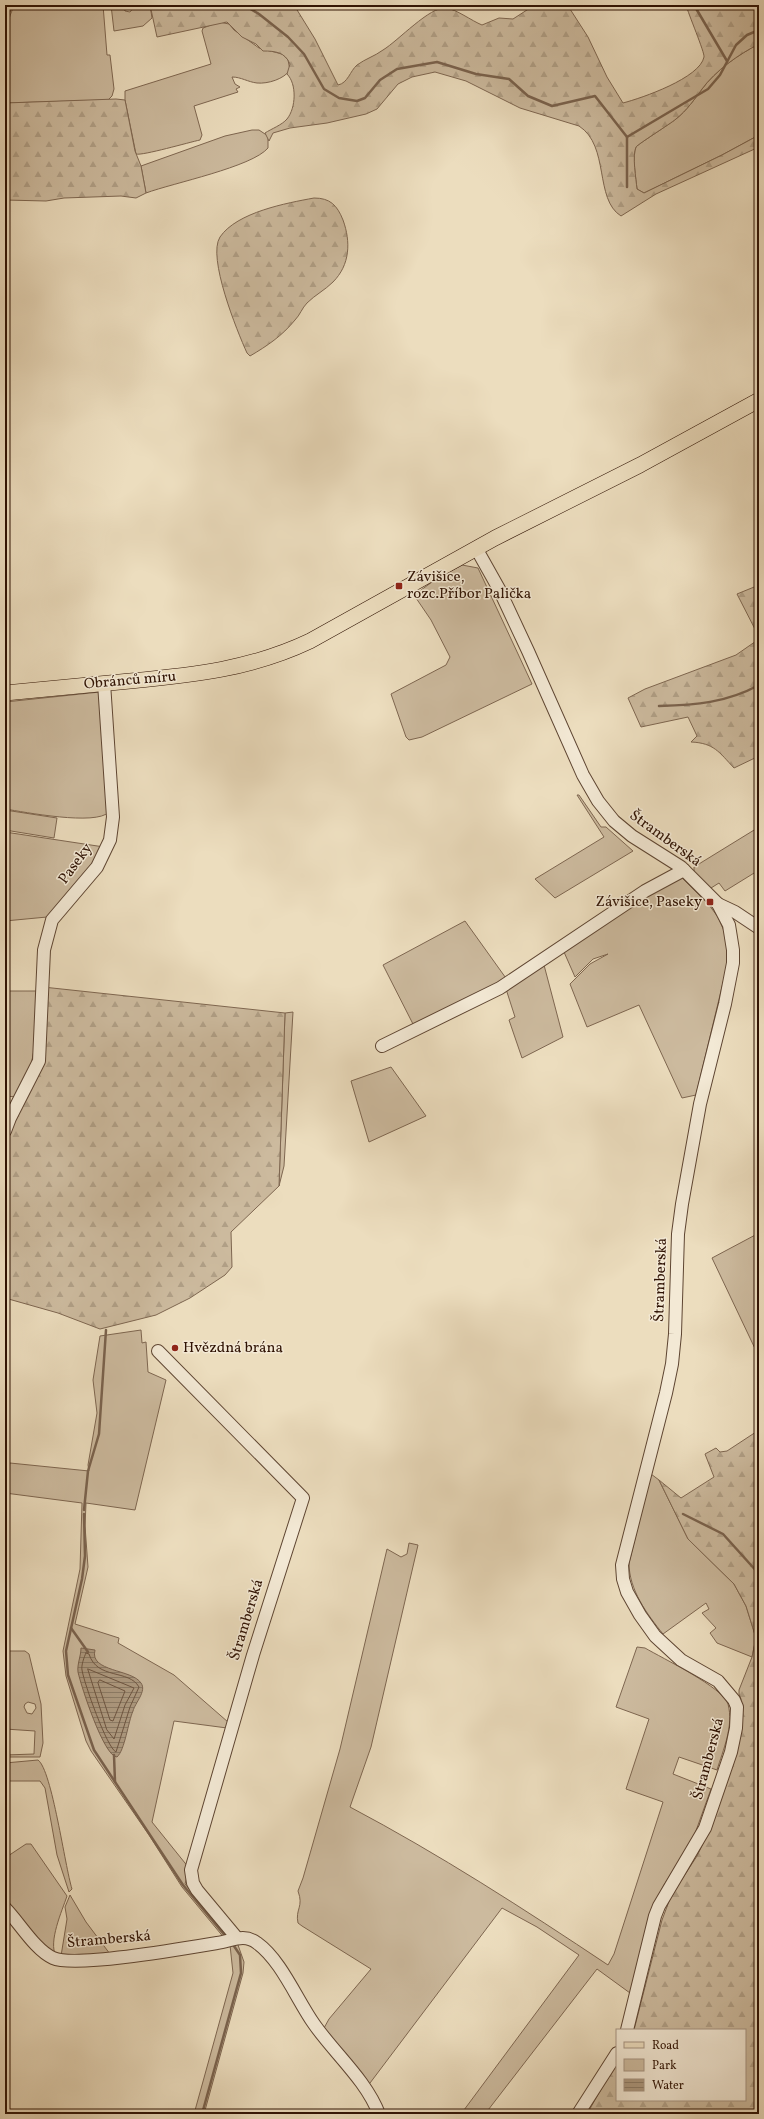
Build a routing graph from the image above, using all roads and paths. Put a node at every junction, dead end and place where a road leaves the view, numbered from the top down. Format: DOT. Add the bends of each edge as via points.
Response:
graph roads {
  1 [pos="759,400"];
  2 [pos="476,548"];
  3 [pos="104,683"];
  4 [pos="5,693"];
  5 [pos="684,870"];
  6 [pos="718,904"];
  7 [pos="759,928"];
  8 [pos="382,1046"];
  9 [pos="5,1131"];
  10 [pos="158,1351"];
  11 [pos="5,1908"];
  12 [pos="237,1938"];
  13 [pos="627,2029"];
  14 [pos="616,2055"];
  15 [pos="379,2114"];
  16 [pos="578,2114"];
  1 -- 2 [label="main road, Obránců míru" via="640,465"];
  2 -- 3 [label="main road, Obránců míru" via="310,641 253,663 189,675"];
  2 -- 5 [label="street, Štramberská" via="507,606 583,775 598,801 621,827"];
  3 -- 4 [label="main road, Obránců míru"];
  3 -- 9 [label="street, Paseky" via="112,817 110,840 97,867 52,920 44,950 39,1061"];
  5 -- 6 [label="street, Štramberská"];
  5 -- 8 [label="street" via="645,891 500,988"];
  6 -- 7 [label="street" via="736,912"];
  6 -- 13 [label="street, Štramberská" via="729,925 733,963 700,1104 682,1204 678,1234 672,1364 627,1538 622,1572 633,1604 655,1636 681,1660 718,1681 734,1700 737,1715 730,1752 705,1828 655,1916"];
  10 -- 12 [label="street, Štramberská" via="302,1498 253,1655 191,1870 197,1890"];
  11 -- 12 [label="street, Štramberská" via="42,1950 52,1958 60,1960 123,1957 220,1943"];
  12 -- 15 [label="street, Štramberská" via="249,1938 268,1953 331,2048 372,2096"];
  14 -- 16 [label="street"];
}
